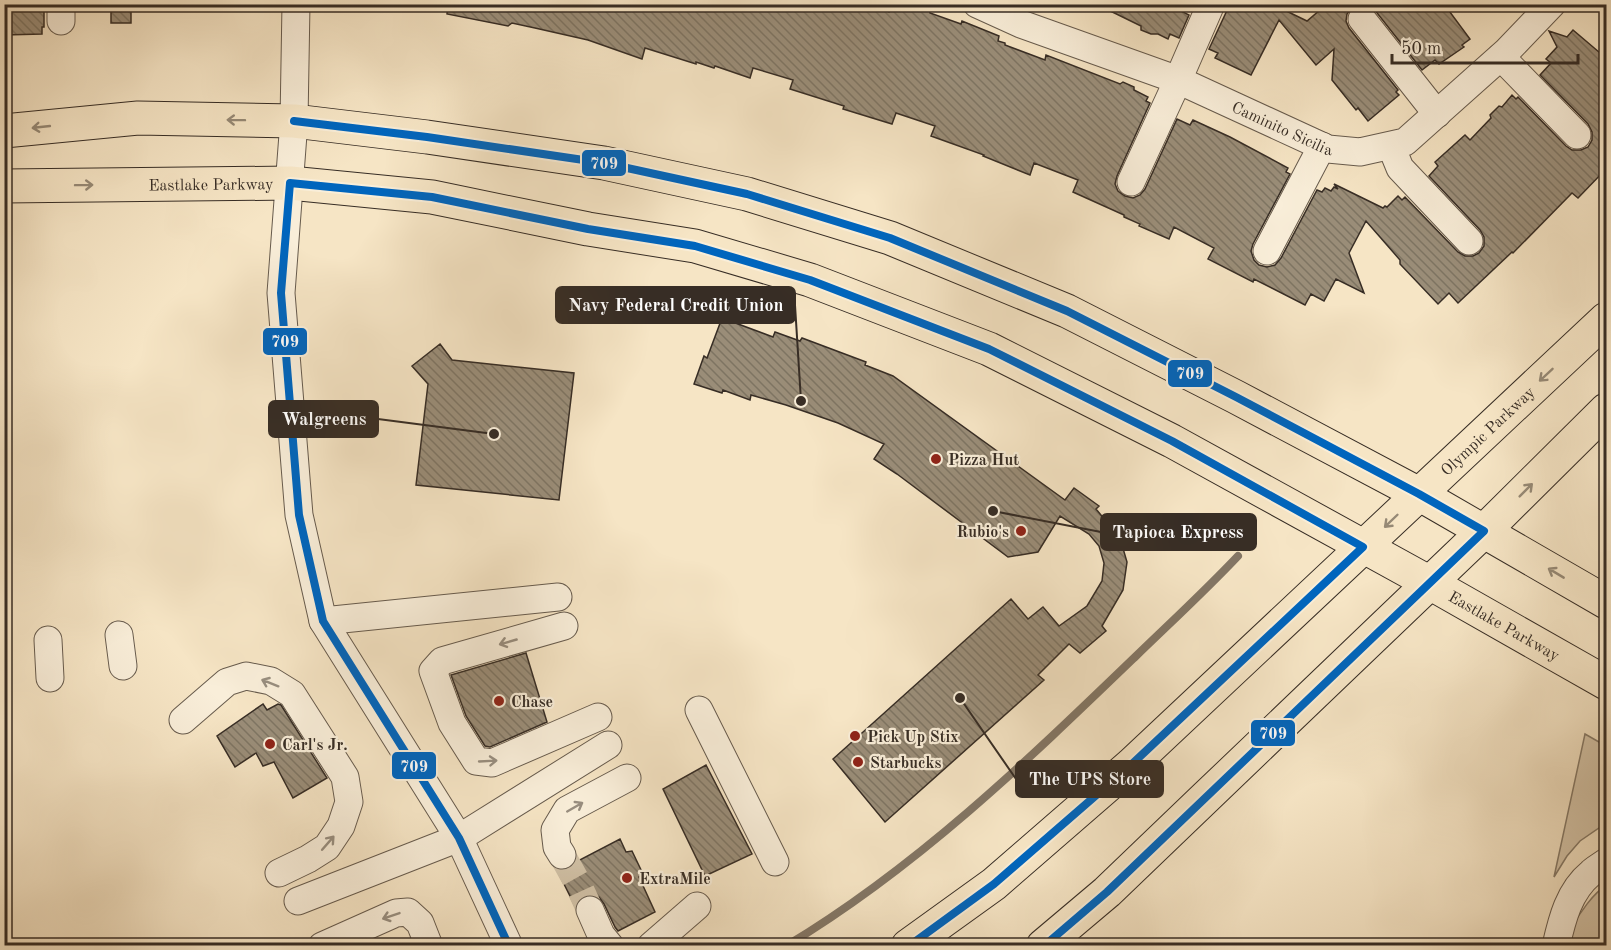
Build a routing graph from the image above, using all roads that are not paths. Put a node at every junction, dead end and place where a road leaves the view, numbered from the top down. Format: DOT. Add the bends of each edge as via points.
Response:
graph roads {
  1 [pos="296,4"];
  2 [pos="977,4"];
  3 [pos="1210,4"];
  4 [pos="1552,4"];
  5 [pos="1362,20"];
  6 [pos="1500,57"];
  7 [pos="1178,80"];
  8 [pos="1437,114"];
  9 [pos="294,121"];
  10 [pos="4,131"];
  11 [pos="1577,135"];
  12 [pos="1322,146"];
  13 [pos="1390,146"];
  14 [pos="1131,182"];
  15 [pos="290,183"];
  16 [pos="4,186"];
  17 [pos="1469,241"];
  18 [pos="1267,251"];
  19 [pos="1606,319"];
  20 [pos="1606,410"];
  21 [pos="1419,494"];
  22 [pos="1484,531"];
  23 [pos="1363,547"];
  24 [pos="1430,583"];
  25 [pos="558,597"];
  26 [pos="1606,602"];
  27 [pos="323,621"];
  28 [pos="564,626"];
  29 [pos="119,635"];
  30 [pos="48,640"];
  31 [pos="123,666"];
  32 [pos="50,678"];
  33 [pos="1606,683"];
  34 [pos="699,710"];
  35 [pos="598,717"];
  36 [pos="183,720"];
  37 [pos="608,745"];
  38 [pos="627,778"];
  39 [pos="459,838"];
  40 [pos="562,855"];
  41 [pos="775,862"];
  42 [pos="1606,862"];
  43 [pos="279,873"];
  44 [pos="298,901"];
  45 [pos="697,906"];
  46 [pos="590,910"];
  47 [pos="1061,940"];
  48 [pos="322,945"];
  49 [pos="429,945"];
  50 [pos="509,945"];
  51 [pos="610,945"];
  52 [pos="651,945"];
  53 [pos="909,945"];
  54 [pos="1556,945"];
  1 -- 9 [label="street"];
  2 -- 7 [label="street, Caminito Sicilia" via="1021,24"];
  3 -- 7 [label="street"];
  4 -- 6 [label="street, Caminito Sicilia"];
  5 -- 8 [label="street"];
  6 -- 8 [label="street, Caminito Sicilia"];
  6 -- 11 [label="street"];
  7 -- 12 [label="street, Caminito Sicilia"];
  7 -- 14 [label="street"];
  8 -- 13 [label="street, Caminito Sicilia" via="1405,142"];
  9 -- 10 [label="main road, one-way" via="138,117"];
  9 -- 15 [label="street"];
  9 -- 21 [label="main road" via="604,163 747,194 890,238 1067,311"];
  12 -- 13 [label="street, Caminito Sicilia" via="1360,152"];
  12 -- 18 [label="street"];
  13 -- 17 [label="street" via="1400,168"];
  16 -- 15 [label="main road, Eastlake Parkway, one-way"];
  15 -- 23 [label="main road, Eastlake Parkway" via="432,197 695,246 810,280 989,350 1172,441"];
  15 -- 27 [label="street" via="280,293 299,515"];
  19 -- 21 [label="main road, Olympic Parkway, one-way"];
  22 -- 20 [label="main road, one-way"];
  21 -- 22 [label="main road"];
  21 -- 23 [label="main road, Olympic Parkway, one-way"];
  22 -- 24 [label="main road"];
  26 -- 22 [label="main road, one-way"];
  23 -- 24 [label="main road, Eastlake Parkway"];
  23 -- 53 [label="main road, Olympic Parkway" via="1122,772 994,884"];
  24 -- 33 [label="main road, Eastlake Parkway"];
  24 -- 47 [label="main road"];
  25 -- 27 [label="street"];
  27 -- 39 [label="street"];
  28 -- 35 [label="street, one-way" via="442,661 433,671 452,723 476,761 492,763"];
  29 -- 31 [label="street"];
  30 -- 32 [label="street"];
  34 -- 41 [label="street"];
  43 -- 36 [label="street, one-way" via="327,847 341,826 349,802 345,777 292,694 271,681 246,676 227,682"];
  37 -- 39 [label="street"];
  40 -- 38 [label="street, one-way" via="555,830 567,810"];
  39 -- 44 [label="street"];
  39 -- 50 [label="street"];
  42 -- 54 [label="street" via="1573,893"];
  45 -- 52 [label="street"];
  46 -- 51 [label="street"];
  49 -- 48 [label="street, one-way" via="420,923 408,912 396,913"];
}
